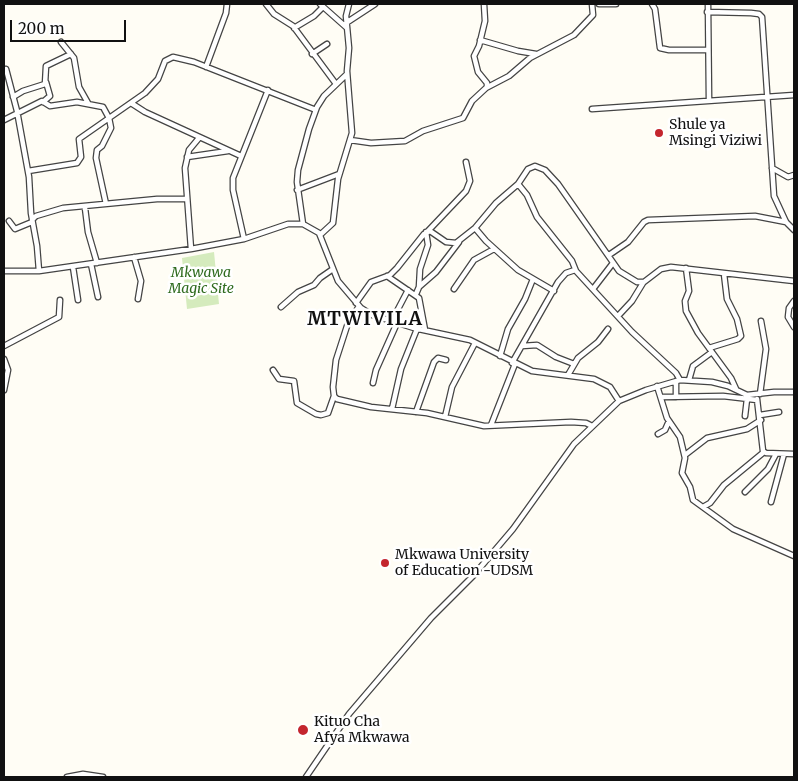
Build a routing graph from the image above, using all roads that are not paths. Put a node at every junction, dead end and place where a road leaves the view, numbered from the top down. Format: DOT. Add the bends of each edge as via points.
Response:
graph roads {
  1 [pos="227,4"];
  2 [pos="266,4"];
  3 [pos="349,4"];
  4 [pos="375,4"];
  5 [pos="484,4"];
  6 [pos="592,4"];
  7 [pos="598,4"];
  8 [pos="616,4"];
  9 [pos="652,4"];
  10 [pos="708,4"];
  11 [pos="321,5"];
  12 [pos="369,6"];
  13 [pos="707,12"];
  14 [pos="346,25"];
  15 [pos="294,28"];
  16 [pos="480,40"];
  17 [pos="61,42"];
  18 [pos="327,44"];
  19 [pos="707,50"];
  20 [pos="71,54"];
  21 [pos="312,54"];
  22 [pos="536,54"];
  23 [pos="206,67"];
  24 [pos="6,69"];
  25 [pos="348,74"];
  26 [pos="46,82"];
  27 [pos="336,84"];
  28 [pos="488,87"];
  29 [pos="268,90"];
  30 [pos="794,95"];
  31 [pos="13,97"];
  32 [pos="768,97"];
  33 [pos="709,100"];
  34 [pos="44,102"];
  35 [pos="88,103"];
  36 [pos="131,103"];
  37 [pos="592,109"];
  38 [pos="316,110"];
  39 [pos="17,113"];
  40 [pos="109,118"];
  41 [pos="4,120"];
  42 [pos="199,138"];
  43 [pos="350,140"];
  44 [pos="229,151"];
  45 [pos="242,156"];
  46 [pos="187,157"];
  47 [pos="466,162"];
  48 [pos="772,168"];
  49 [pos="28,171"];
  50 [pos="339,174"];
  51 [pos="794,175"];
  52 [pos="518,184"];
  53 [pos="297,190"];
  54 [pos="187,199"];
  55 [pos="106,204"];
  56 [pos="85,208"];
  57 [pos="9,221"];
  58 [pos="32,221"];
  59 [pos="786,222"];
  60 [pos="303,224"];
  61 [pos="475,228"];
  62 [pos="794,230"];
  63 [pos="427,232"];
  64 [pos="320,235"];
  65 [pos="244,240"];
  66 [pos="459,240"];
  67 [pos="494,248"];
  68 [pos="191,249"];
  69 [pos="608,255"];
  70 [pos="134,258"];
  71 [pos="613,263"];
  72 [pos="91,264"];
  73 [pos="97,264"];
  74 [pos="73,267"];
  75 [pos="686,268"];
  76 [pos="333,269"];
  77 [pos="575,270"];
  78 [pos="4,271"];
  79 [pos="39,271"];
  80 [pos="724,274"];
  81 [pos="387,276"];
  82 [pos="532,280"];
  83 [pos="794,280"];
  84 [pos="643,283"];
  85 [pos="419,286"];
  86 [pos="454,289"];
  87 [pos="593,289"];
  88 [pos="408,290"];
  89 [pos="554,291"];
  90 [pos="416,294"];
  91 [pos="98,296"];
  92 [pos="138,299"];
  93 [pos="60,300"];
  94 [pos="78,300"];
  95 [pos="794,301"];
  96 [pos="358,305"];
  97 [pos="281,307"];
  98 [pos="618,316"];
  99 [pos="761,321"];
  100 [pos="395,323"];
  101 [pos="794,327"];
  102 [pos="417,329"];
  103 [pos="608,329"];
  104 [pos="425,330"];
  105 [pos="475,343"];
  106 [pos="4,346"];
  107 [pos="522,346"];
  108 [pos="710,350"];
  109 [pos="500,356"];
  110 [pos="4,359"];
  111 [pos="446,360"];
  112 [pos="513,363"];
  113 [pos="574,364"];
  114 [pos="273,370"];
  115 [pos="568,375"];
  116 [pos="678,380"];
  117 [pos="689,380"];
  118 [pos="373,383"];
  119 [pos="657,386"];
  120 [pos="736,389"];
  121 [pos="4,390"];
  122 [pos="794,392"];
  123 [pos="334,396"];
  124 [pos="676,396"];
  125 [pos="662,397"];
  126 [pos="758,397"];
  127 [pos="748,399"];
  128 [pos="619,401"];
  129 [pos="392,409"];
  130 [pos="416,412"];
  131 [pos="779,412"];
  132 [pos="745,416"];
  133 [pos="445,417"];
  134 [pos="760,418"];
  135 [pos="669,421"];
  136 [pos="490,425"];
  137 [pos="592,426"];
  138 [pos="658,434"];
  139 [pos="764,452"];
  140 [pos="776,454"];
  141 [pos="784,454"];
  142 [pos="794,454"];
  143 [pos="685,455"];
  144 [pos="745,492"];
  145 [pos="771,502"];
  146 [pos="702,507"];
  147 [pos="794,556"];
  148 [pos="67,777"];
  149 [pos="103,777"];
  150 [pos="306,777"];
  1 -- 23 [label="street"];
  2 -- 15 [label="street"];
  3 -- 14 [label="street"];
  4 -- 12 [label="street"];
  5 -- 16 [label="street" via="485,21"];
  6 -- 22 [label="street" via="593,15 574,35"];
  7 -- 8 [label="street"];
  9 -- 19 [label="street" via="660,48"];
  10 -- 13 [label="street"];
  11 -- 14 [label="street"];
  11 -- 15 [label="street" via="314,16"];
  12 -- 14 [label="street"];
  13 -- 19 [label="street"];
  13 -- 32 [label="street" via="751,13 762,17"];
  14 -- 25 [label="street"];
  15 -- 21 [label="street"];
  16 -- 22 [label="street"];
  16 -- 28 [label="street" via="474,58"];
  17 -- 20 [label="street"];
  18 -- 21 [label="street"];
  19 -- 33 [label="street"];
  20 -- 26 [label="street" via="46,66"];
  20 -- 35 [label="street" via="80,88"];
  21 -- 27 [label="street"];
  22 -- 28 [label="street" via="509,76"];
  23 -- 29 [label="street"];
  23 -- 36 [label="street" via="179,57 170,58 156,83"];
  24 -- 31 [label="street"];
  25 -- 27 [label="street"];
  25 -- 43 [label="street" via="352,114"];
  26 -- 31 [label="street"];
  26 -- 34 [label="street" via="50,96"];
  27 -- 38 [label="street"];
  28 -- 43 [label="street" via="472,101 463,118 423,131 409,140 371,143"];
  29 -- 38 [label="street"];
  29 -- 45 [label="street"];
  30 -- 32 [label="street"];
  31 -- 39 [label="street"];
  32 -- 33 [label="street"];
  32 -- 48 [label="street"];
  33 -- 37 [label="street"];
  34 -- 35 [label="street" via="50,106"];
  34 -- 39 [label="street"];
  35 -- 40 [label="street" via="102,107"];
  36 -- 40 [label="street"];
  36 -- 42 [label="street"];
  38 -- 53 [label="street" via="298,170"];
  39 -- 41 [label="street"];
  39 -- 49 [label="street"];
  40 -- 49 [label="street" via="78,139 81,153 77,163"];
  40 -- 55 [label="street" via="110,131 96,155"];
  42 -- 44 [label="street"];
  42 -- 46 [label="street"];
  43 -- 50 [label="street"];
  44 -- 45 [label="street"];
  44 -- 46 [label="street"];
  45 -- 65 [label="street" via="233,182"];
  46 -- 54 [label="street"];
  47 -- 63 [label="street" via="470,181 466,191"];
  48 -- 51 [label="street" via="788,177"];
  48 -- 59 [label="street" via="774,196"];
  49 -- 58 [label="street"];
  50 -- 53 [label="street"];
  50 -- 64 [label="street" via="333,223"];
  52 -- 61 [label="street"];
  52 -- 69 [label="street" via="531,167 545,170"];
  52 -- 77 [label="street"];
  53 -- 60 [label="street"];
  54 -- 55 [label="street"];
  54 -- 68 [label="street"];
  55 -- 56 [label="street"];
  56 -- 58 [label="street" via="57,210 36,216"];
  56 -- 73 [label="street"];
  57 -- 58 [label="street" via="14,229"];
  58 -- 79 [label="street"];
  59 -- 62 [label="street"];
  59 -- 69 [label="street" via="755,216 648,220 628,242"];
  60 -- 64 [label="street" via="314,228"];
  60 -- 65 [label="street" via="288,224"];
  61 -- 66 [label="street"];
  61 -- 67 [label="street"];
  63 -- 66 [label="street" via="434,232 450,244"];
  63 -- 81 [label="street"];
  63 -- 85 [label="street" via="428,245 420,269"];
  64 -- 76 [label="street"];
  65 -- 68 [label="street"];
  66 -- 85 [label="street" via="436,272"];
  67 -- 82 [label="street"];
  67 -- 86 [label="street" via="474,260"];
  68 -- 70 [label="street"];
  69 -- 71 [label="street"];
  70 -- 73 [label="street"];
  70 -- 92 [label="street" via="141,281"];
  71 -- 84 [label="street" via="623,274"];
  71 -- 87 [label="street"];
  72 -- 73 [label="street"];
  72 -- 74 [label="street"];
  72 -- 91 [label="street"];
  74 -- 79 [label="street"];
  74 -- 94 [label="street"];
  75 -- 80 [label="street"];
  75 -- 84 [label="street" via="664,268"];
  75 -- 108 [label="street" via="689,291 686,310"];
  76 -- 96 [label="street"];
  76 -- 97 [label="street"];
  77 -- 87 [label="street"];
  77 -- 89 [label="street" via="562,276"];
  78 -- 79 [label="street"];
  80 -- 83 [label="street"];
  80 -- 108 [label="street" via="727,299 741,336"];
  81 -- 88 [label="street"];
  81 -- 96 [label="street" via="371,282"];
  82 -- 89 [label="street"];
  82 -- 109 [label="street" via="508,329"];
  84 -- 98 [label="street"];
  85 -- 90 [label="street"];
  87 -- 98 [label="street"];
  88 -- 90 [label="street"];
  88 -- 100 [label="street"];
  89 -- 107 [label="street"];
  90 -- 104 [label="street" via="422,305"];
  93 -- 106 [label="street" via="59,317"];
  95 -- 101 [label="street" via="788,317"];
  96 -- 100 [label="street"];
  96 -- 123 [label="street" via="336,360"];
  98 -- 116 [label="street" via="676,373"];
  99 -- 126 [label="street" via="766,349"];
  100 -- 102 [label="street"];
  100 -- 118 [label="street"];
  102 -- 104 [label="street"];
  102 -- 129 [label="street" via="401,369"];
  103 -- 113 [label="street"];
  104 -- 105 [label="street"];
  105 -- 109 [label="street"];
  105 -- 133 [label="street" via="452,387"];
  107 -- 112 [label="street"];
  107 -- 113 [label="street" via="537,346"];
  108 -- 117 [label="street" via="693,366"];
  108 -- 120 [label="street"];
  109 -- 112 [label="street"];
  110 -- 121 [label="street" via="8,370"];
  111 -- 130 [label="street" via="438,358 434,362"];
  112 -- 115 [label="street" via="541,373"];
  112 -- 136 [label="street"];
  113 -- 115 [label="street"];
  114 -- 123 [label="street" via="280,379 294,381 297,403 316,414 328,413"];
  115 -- 128 [label="street" via="588,377 606,384"];
  116 -- 117 [label="street"];
  116 -- 119 [label="street"];
  116 -- 124 [label="street"];
  117 -- 120 [label="street"];
  119 -- 125 [label="street"];
  119 -- 128 [label="street"];
  120 -- 126 [label="street"];
  122 -- 126 [label="street"];
  123 -- 129 [label="street" via="344,402"];
  124 -- 125 [label="street"];
  124 -- 127 [label="street"];
  125 -- 135 [label="street"];
  126 -- 127 [label="street"];
  126 -- 134 [label="street"];
  127 -- 132 [label="street"];
  128 -- 137 [label="street"];
  129 -- 130 [label="street"];
  130 -- 133 [label="street"];
  131 -- 134 [label="street"];
  133 -- 136 [label="street"];
  134 -- 139 [label="street"];
  134 -- 143 [label="street" via="747,429 707,438"];
  135 -- 138 [label="street" via="665,430"];
  135 -- 143 [label="street" via="680,437"];
  136 -- 137 [label="street" via="586,422"];
  137 -- 150 [label="street" via="564,456 523,516 473,576 431,618 349,714"];
  139 -- 140 [label="street"];
  139 -- 146 [label="street"];
  140 -- 141 [label="street"];
  140 -- 144 [label="street" via="768,469"];
  141 -- 142 [label="street"];
  141 -- 145 [label="street"];
  143 -- 146 [label="street" via="682,473 693,500"];
  146 -- 147 [label="street" via="733,530"];
  148 -- 149 [label="street" via="84,774"];
}
